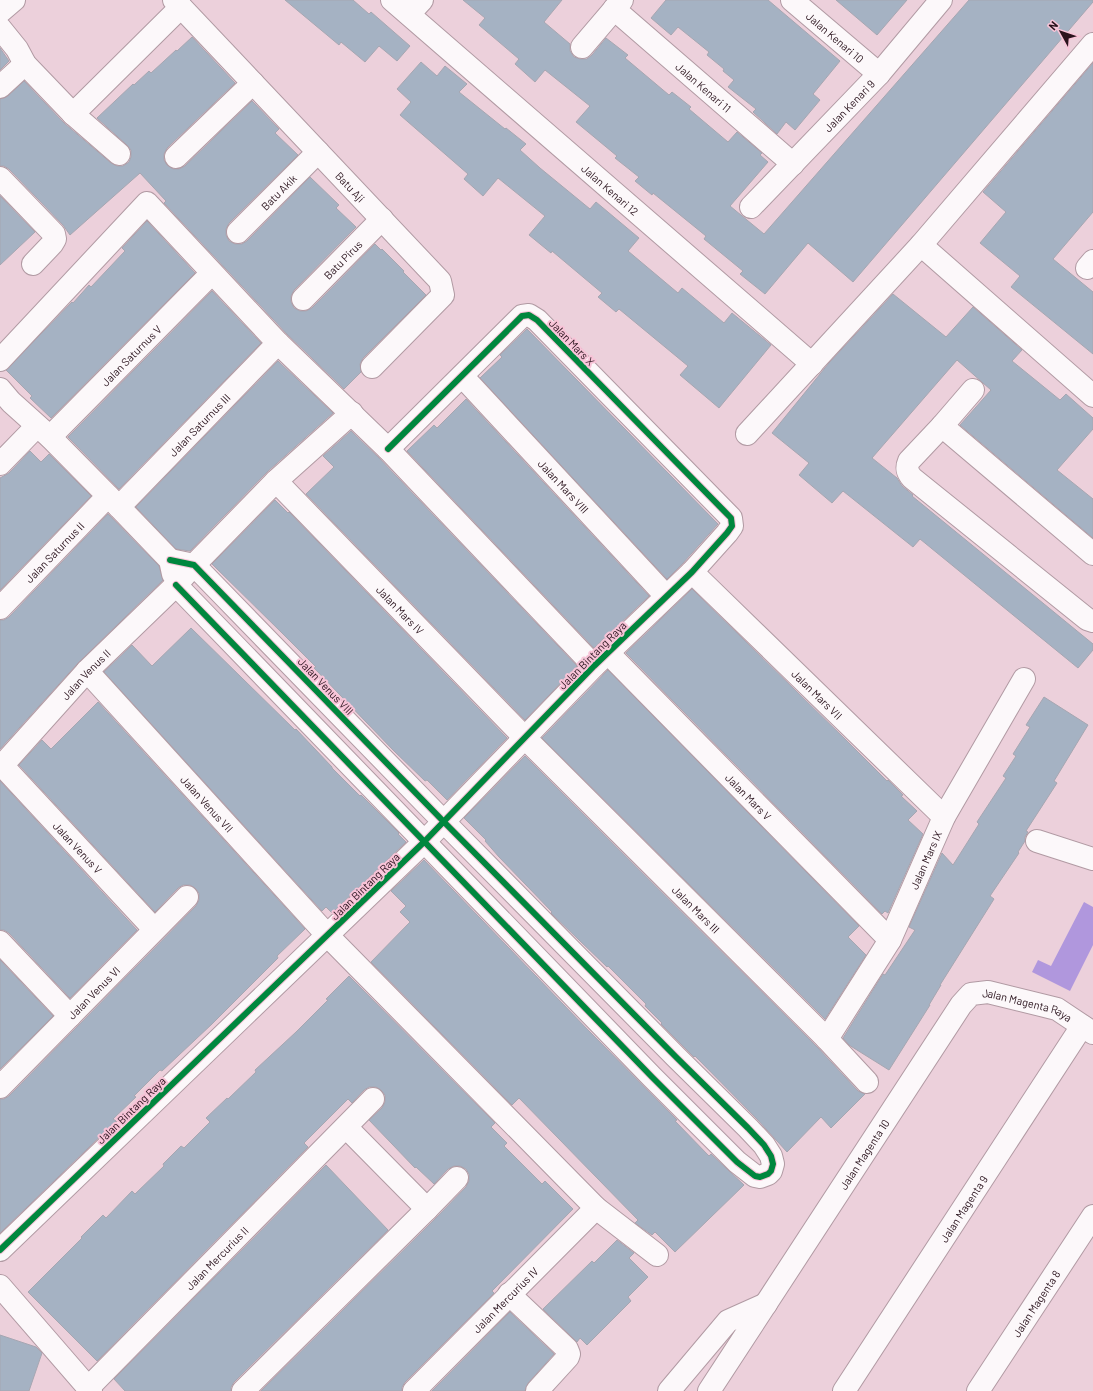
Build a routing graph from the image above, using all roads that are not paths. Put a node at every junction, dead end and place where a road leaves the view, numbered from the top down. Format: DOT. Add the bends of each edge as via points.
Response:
graph roads {
  1 [pos="14,0"];
  2 [pos="392,0"];
  3 [pos="792,0"];
  4 [pos="941,0"];
  5 [pos="177,3"];
  6 [pos="618,4"];
  7 [pos="416,7"];
  8 [pos="0,12"];
  9 [pos="0,28"];
  10 [pos="1093,44"];
  11 [pos="582,46"];
  12 [pos="25,64"];
  13 [pos="879,74"];
  14 [pos="253,83"];
  15 [pos="0,87"];
  16 [pos="73,114"];
  17 [pos="318,152"];
  18 [pos="119,154"];
  19 [pos="176,157"];
  20 [pos="793,164"];
  21 [pos="0,178"];
  22 [pos="751,207"];
  23 [pos="382,219"];
  24 [pos="238,232"];
  25 [pos="921,245"];
  26 [pos="33,264"];
  27 [pos="212,272"];
  28 [pos="303,299"];
  29 [pos="278,343"];
  30 [pos="0,360"];
  31 [pos="812,364"];
  32 [pos="372,367"];
  33 [pos="462,376"];
  34 [pos="973,390"];
  35 [pos="1093,396"];
  36 [pos="4,402"];
  37 [pos="352,413"];
  38 [pos="942,426"];
  39 [pos="44,431"];
  40 [pos="747,434"];
  41 [pos="388,449"];
  42 [pos="0,464"];
  43 [pos="276,481"];
  44 [pos="114,502"];
  45 [pos="732,526"];
  46 [pos="1093,554"];
  47 [pos="170,560"];
  48 [pos="194,564"];
  49 [pos="692,572"];
  50 [pos="176,585"];
  51 [pos="666,596"];
  52 [pos="0,608"];
  53 [pos="1093,621"];
  54 [pos="601,660"];
  55 [pos="87,671"];
  56 [pos="1024,679"];
  57 [pos="525,738"];
  58 [pos="1,766"];
  59 [pos="944,817"];
  60 [pos="444,822"];
  61 [pos="1037,841"];
  62 [pos="424,842"];
  63 [pos="1093,859"];
  64 [pos="187,897"];
  65 [pos="154,929"];
  66 [pos="328,936"];
  67 [pos="890,940"];
  68 [pos="0,942"];
  69 [pos="961,1005"];
  70 [pos="70,1016"];
  71 [pos="1088,1029"];
  72 [pos="827,1040"];
  73 [pos="867,1082"];
  74 [pos="0,1087"];
  75 [pos="373,1099"];
  76 [pos="346,1127"];
  77 [pos="457,1178"];
  78 [pos="596,1208"];
  79 [pos="427,1209"];
  80 [pos="1093,1216"];
  81 [pos="0,1250"];
  82 [pos="657,1255"];
  83 [pos="0,1286"];
  84 [pos="509,1294"];
  85 [pos="766,1304"];
  86 [pos="90,1389"];
  87 [pos="243,1391"];
  88 [pos="414,1391"];
  89 [pos="537,1391"];
  90 [pos="669,1391"];
  91 [pos="708,1391"];
  92 [pos="844,1391"];
  93 [pos="978,1391"];
  1 -- 8 [label="street"];
  2 -- 7 [label="street, Jalan Kenari 12"];
  3 -- 13 [label="street, Jalan Kenari 10"];
  4 -- 13 [label="street, Jalan Kenari 9"];
  5 -- 14 [label="street, Batu Aji"];
  5 -- 16 [label="street"];
  6 -- 11 [label="street, Jalan Kenari 11"];
  6 -- 20 [label="street, Jalan Kenari 11"];
  7 -- 31 [label="street, Jalan Kenari 12"];
  9 -- 12 [label="street"];
  10 -- 25 [label="street"];
  12 -- 15 [label="street"];
  12 -- 16 [label="street"];
  13 -- 20 [label="street, Jalan Kenari 9"];
  14 -- 17 [label="street, Batu Aji"];
  14 -- 19 [label="street"];
  16 -- 18 [label="street"];
  17 -- 23 [label="street, Batu Aji"];
  17 -- 24 [label="street, Batu Akik"];
  20 -- 22 [label="street, Jalan Kenari 9"];
  21 -- 26 [label="street" via="54,234 55,240"];
  23 -- 28 [label="street, Batu Pirus"];
  23 -- 32 [label="street, Batu Aji" via="440,281 443,295"];
  25 -- 31 [label="street"];
  25 -- 35 [label="street"];
  27 -- 29 [label="street, Jalan Mars V"];
  27 -- 30 [label="street, Jalan Mars V" via="148,203"];
  27 -- 39 [label="street, Jalan Saturnus V"];
  29 -- 37 [label="street, Jalan Mars V"];
  29 -- 44 [label="street, Jalan Saturnus III"];
  31 -- 40 [label="street"];
  33 -- 41 [label="street, Jalan Mars X"];
  33 -- 45 [label="street, Jalan Mars X" via="522,316 529,315 543,326 731,518"];
  33 -- 51 [label="street, Jalan Mars VIII"];
  34 -- 38 [label="street"];
  36 -- 39 [label="street"];
  37 -- 41 [label="street, Jalan Mars V"];
  37 -- 43 [label="street, Jalan Venus II"];
  38 -- 46 [label="street"];
  38 -- 53 [label="street" via="909,461 907,467 912,478 1087,619"];
  39 -- 42 [label="street, Jalan Saturnus V"];
  39 -- 44 [label="street"];
  41 -- 54 [label="street, Jalan Mars V"];
  43 -- 48 [label="street, Jalan Venus II"];
  43 -- 57 [label="street, Jalan Mars IV"];
  44 -- 47 [label="street"];
  44 -- 52 [label="street, Jalan Saturnus II"];
  45 -- 49 [label="street, Jalan Bintang Raya"];
  47 -- 48 [label="street"];
  47 -- 50 [label="street"];
  48 -- 50 [label="street, Jalan Venus II"];
  48 -- 60 [label="street, Jalan Venus VIII"];
  49 -- 51 [label="street, Jalan Bintang Raya"];
  49 -- 59 [label="street, Jalan Mars VII"];
  50 -- 55 [label="street, Jalan Venus II"];
  50 -- 62 [label="street"];
  51 -- 54 [label="street, Jalan Bintang Raya"];
  54 -- 57 [label="street, Jalan Bintang Raya"];
  54 -- 67 [label="street, Jalan Mars V"];
  55 -- 58 [label="street, Jalan Venus II"];
  55 -- 66 [label="street, Jalan Venus VII"];
  56 -- 59 [label="street, Jalan Mars IX"];
  57 -- 60 [label="street, Jalan Bintang Raya"];
  57 -- 72 [label="street, Jalan Mars III"];
  58 -- 65 [label="street, Jalan Venus V"];
  59 -- 67 [label="street, Jalan Mars IX"];
  60 -- 62 [label="street, Jalan Bintang Raya"];
  60 -- 62 [label="street, Jalan Venus VIII" via="764,1145 771,1156 771,1171 760,1177 755,1176 737,1162 652,1078"];
  61 -- 63 [label="street"];
  62 -- 66 [label="street, Jalan Bintang Raya"];
  64 -- 65 [label="street, Jalan Venus VI"];
  65 -- 70 [label="street, Jalan Venus VI"];
  66 -- 78 [label="street, Jalan Venus VII"];
  66 -- 81 [label="street, Jalan Bintang Raya"];
  67 -- 72 [label="street, Jalan Mars IX"];
  68 -- 70 [label="street"];
  69 -- 71 [label="street, Jalan Magenta Raya" via="971,994 988,992 1057,1009"];
  69 -- 85 [label="street, Jalan Magenta 10"];
  70 -- 74 [label="street, Jalan Venus VI"];
  71 -- 92 [label="street, Jalan Magenta 9"];
  72 -- 73 [label="street, Jalan Mars III"];
  75 -- 76 [label="street, Jalan Mercurius II"];
  76 -- 79 [label="street"];
  76 -- 86 [label="street, Jalan Mercurius II"];
  77 -- 79 [label="street"];
  78 -- 82 [label="street, Jalan Venus VII"];
  78 -- 84 [label="street, Jalan Mercurius IV"];
  79 -- 87 [label="street"];
  80 -- 93 [label="street, Jalan Magenta 8"];
  83 -- 86 [label="street"];
  84 -- 88 [label="street, Jalan Mercurius IV"];
  84 -- 89 [label="street" via="567,1349 569,1354"];
  85 -- 90 [label="street" via="728,1320"];
  85 -- 91 [label="street, Jalan Magenta 10"];
}
